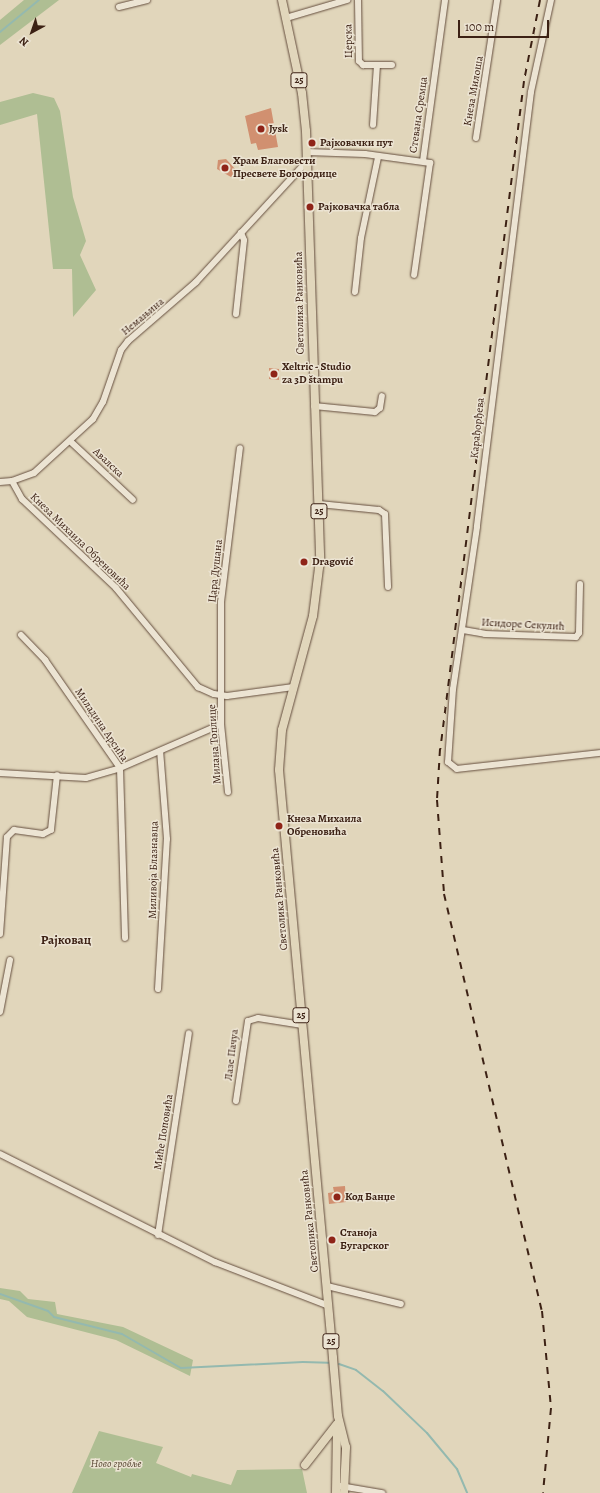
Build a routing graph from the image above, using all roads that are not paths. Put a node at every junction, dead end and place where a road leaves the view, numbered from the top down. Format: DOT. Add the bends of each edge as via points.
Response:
graph roads {
  1 [pos="147,0"];
  2 [pos="282,0"];
  3 [pos="348,0"];
  4 [pos="358,0"];
  5 [pos="445,0"];
  6 [pos="497,0"];
  7 [pos="550,0"];
  8 [pos="119,7"];
  9 [pos="286,18"];
  10 [pos="377,65"];
  11 [pos="392,65"];
  12 [pos="373,125"];
  13 [pos="476,138"];
  14 [pos="307,156"];
  15 [pos="378,157"];
  16 [pos="423,161"];
  17 [pos="241,233"];
  18 [pos="414,275"];
  19 [pos="356,292"];
  20 [pos="236,314"];
  21 [pos="382,396"];
  22 [pos="314,406"];
  23 [pos="70,441"];
  24 [pos="240,448"];
  25 [pos="12,481"];
  26 [pos="0,482"];
  27 [pos="133,500"];
  28 [pos="319,504"];
  29 [pos="580,584"];
  30 [pos="388,587"];
  31 [pos="463,630"];
  32 [pos="21,635"];
  33 [pos="293,687"];
  34 [pos="222,696"];
  35 [pos="221,724"];
  36 [pos="160,751"];
  37 [pos="600,753"];
  38 [pos="120,768"];
  39 [pos="0,773"];
  40 [pos="57,775"];
  41 [pos="228,792"];
  42 [pos="0,934"];
  43 [pos="125,938"];
  44 [pos="10,960"];
  45 [pos="158,989"];
  46 [pos="0,1012"];
  47 [pos="302,1025"];
  48 [pos="190,1033"];
  49 [pos="236,1101"];
  50 [pos="0,1154"];
  51 [pos="158,1235"];
  52 [pos="327,1286"];
  53 [pos="402,1304"];
  54 [pos="328,1306"];
  55 [pos="338,1420"];
  56 [pos="306,1465"];
  57 [pos="341,1486"];
  58 [pos="382,1493"];
  1 -- 8 [label="street"];
  2 -- 9 [label="main road, 25"];
  3 -- 9 [label="street"];
  4 -- 10 [label="street, Церска" via="358,62 362,65"];
  5 -- 16 [label="street, Стевана Сремца"];
  6 -- 13 [label="street, Кнеза Милоша"];
  7 -- 31 [label="street, Карађорђева" via="531,92"];
  9 -- 14 [label="main road, 25" via="303,99"];
  10 -- 11 [label="street, Церска"];
  10 -- 12 [label="street"];
  14 -- 15 [label="street"];
  14 -- 17 [label="street, Немањина"];
  14 -- 22 [label="main road, Светолика Ранковића / 25"];
  15 -- 16 [label="street"];
  15 -- 19 [label="street" via="361,238"];
  16 -- 18 [label="street, Стевана Сремца" via="430,163"];
  17 -- 20 [label="street" via="244,240"];
  17 -- 23 [label="street, Немањина" via="176,302 128,341 116,360 98,412"];
  21 -- 22 [label="street" via="380,408 375,412"];
  22 -- 28 [label="main road, Светолика Ранковића / 25"];
  23 -- 25 [label="street, Немањина" via="34,473"];
  23 -- 27 [label="street, Авалска"];
  24 -- 34 [label="street, Цара Душана" via="222,602"];
  25 -- 26 [label="street, Немањина"];
  25 -- 34 [label="street, Кнеза Михаила Обреновића" via="25,502 116,588 192,681 202,690"];
  28 -- 30 [label="street" via="379,510 385,514"];
  28 -- 33 [label="main road, Светолика Ранковића / 25" via="317,593"];
  29 -- 31 [label="street, Исидоре Секулић" via="579,633 576,637 486,634"];
  31 -- 37 [label="street, Карађорђева" via="450,714 450,766 457,769"];
  32 -- 38 [label="street, Миладина Арсића" via="45,660"];
  33 -- 34 [label="street, Кнеза Михаила Обреновића"];
  33 -- 47 [label="main road, Светолика Ранковића / 25" via="282,730 279,770"];
  34 -- 35 [label="street, Милана Топлице"];
  35 -- 36 [label="street"];
  35 -- 41 [label="street, Милана Топлице"];
  36 -- 38 [label="street"];
  36 -- 45 [label="street, Миливоја Блазнавца" via="167,839"];
  38 -- 40 [label="street" via="86,778"];
  38 -- 43 [label="street, Миладина Арсића"];
  39 -- 40 [label="street"];
  40 -- 42 [label="street" via="51,830 43,834 14,830 7,837"];
  44 -- 46 [label="street"];
  47 -- 49 [label="street, Лазе Пачуа" via="258,1018 248,1020"];
  47 -- 52 [label="main road, Светолика Ранковића / 25"];
  48 -- 51 [label="street, Миће Поповића"];
  50 -- 51 [label="street"];
  51 -- 54 [label="street" via="241,1273"];
  52 -- 53 [label="street"];
  52 -- 54 [label="main road, Светолика Ранковића / 25"];
  54 -- 55 [label="main road, Светолика Ранковића / 25"];
  55 -- 56 [label="main road"];
  55 -- 57 [label="main road, Светолика Ранковића / 25" via="346,1447"];
  57 -- 58 [label="street" via="356,1486"];
}
